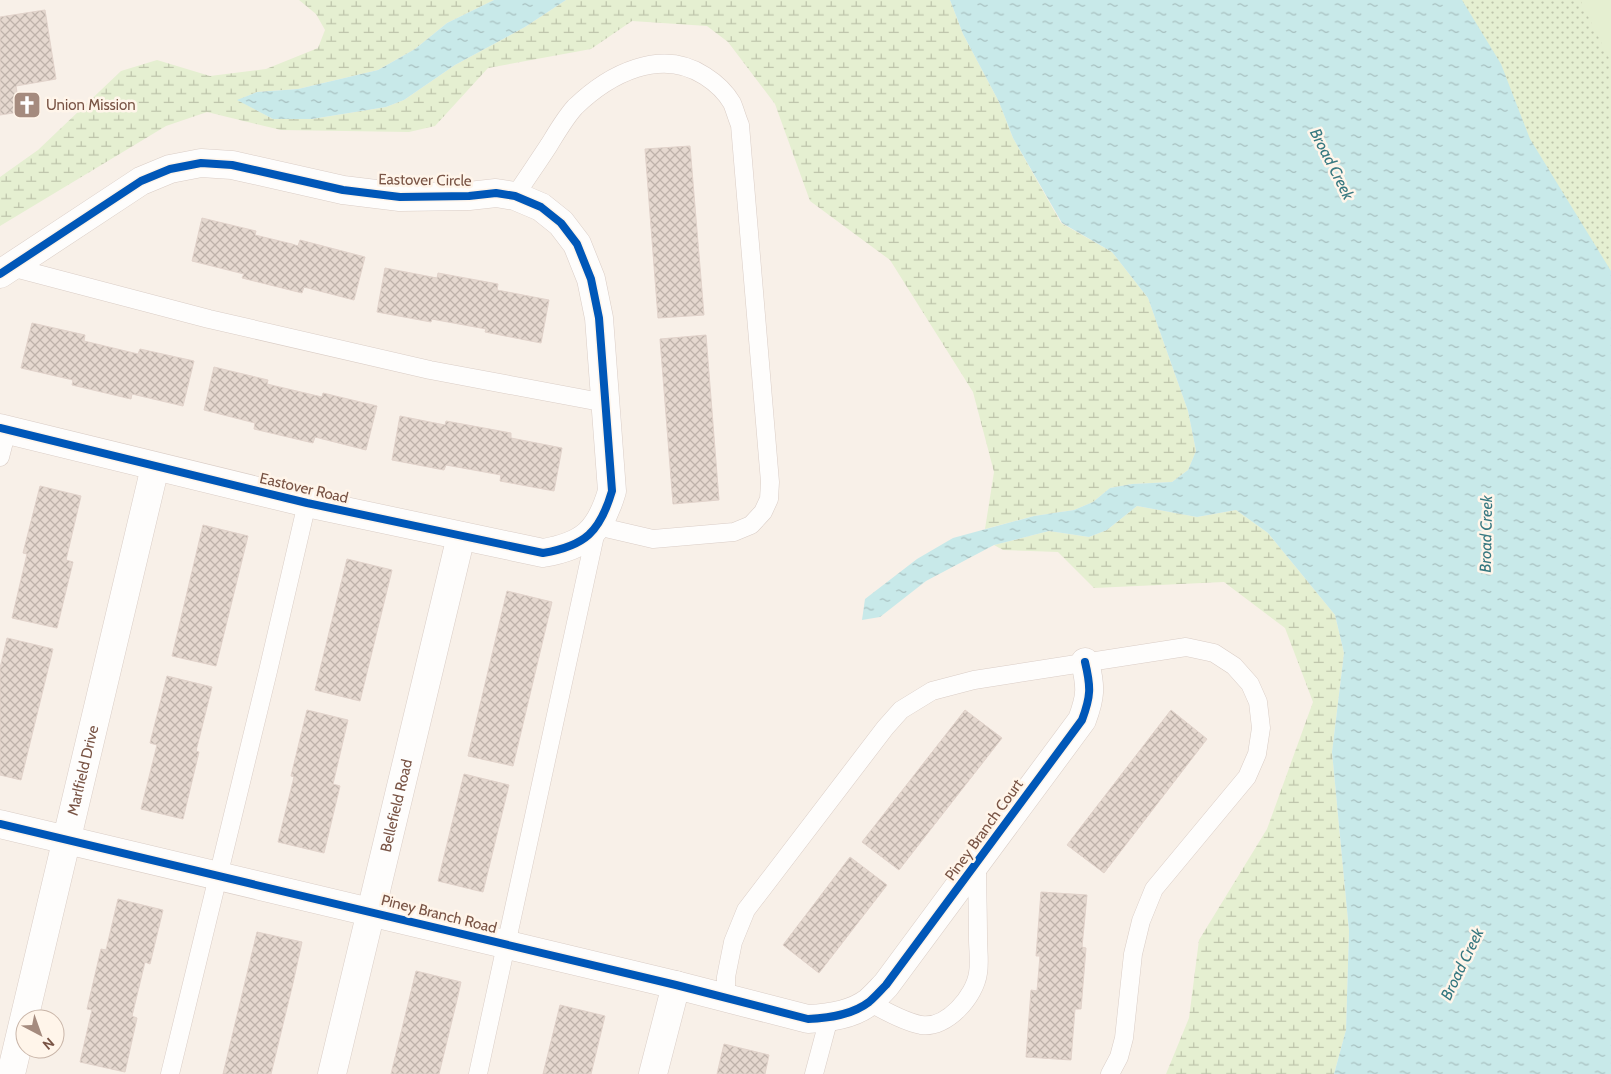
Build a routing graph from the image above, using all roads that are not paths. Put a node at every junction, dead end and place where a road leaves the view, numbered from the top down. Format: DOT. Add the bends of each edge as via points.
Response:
graph roads {
  1 [pos="515,196"];
  2 [pos="5,271"];
  3 [pos="606,403"];
  4 [pos="3,429"];
  5 [pos="0,457"];
  6 [pos="155,467"];
  7 [pos="306,503"];
  8 [pos="597,526"];
  9 [pos="461,536"];
  10 [pos="1085,662"];
  11 [pos="0,824"];
  12 [pos="67,840"];
  13 [pos="977,862"];
  14 [pos="218,876"];
  15 [pos="370,912"];
  16 [pos="506,945"];
  17 [pos="676,985"];
  18 [pos="726,998"];
  19 [pos="869,1002"];
  20 [pos="829,1018"];
  21 [pos="11,1074"];
  22 [pos="170,1074"];
  23 [pos="332,1074"];
  24 [pos="478,1074"];
  25 [pos="654,1074"];
  26 [pos="814,1074"];
  27 [pos="1110,1074"];
  1 -- 2 [label="street, Eastover Circle" via="496,193 400,197 343,190 232,165 201,163 170,168 142,181"];
  1 -- 3 [label="street, Eastover Circle" via="541,207 561,223 578,244 591,279 599,318"];
  1 -- 8 [label="lane" via="575,108 606,82 635,68 653,63 672,63 694,69 718,84 732,103 740,124 769,499 751,525 734,532 653,539"];
  2 -- 3 [label="lane" via="430,370"];
  3 -- 8 [label="street, Eastover Circle" via="612,491 606,512"];
  4 -- 5 [label="lane"];
  4 -- 6 [label="street, Eastover Road"];
  6 -- 7 [label="street, Eastover Road"];
  6 -- 12 [label="street, Marlfield Drive"];
  7 -- 9 [label="street, Eastover Road"];
  7 -- 14 [label="lane"];
  8 -- 9 [label="street, Eastover Road" via="584,539 565,549 543,553"];
  8 -- 16 [label="lane"];
  9 -- 15 [label="street, Bellefield Road"];
  10 -- 13 [label="street, Piney Branch Court" via="1089,700 1082,720"];
  10 -- 18 [label="lane" via="974,680 932,691 901,710 746,910 733,942 726,977"];
  10 -- 27 [label="lane" via="1186,647 1214,653 1234,666 1250,684 1258,702 1261,728 1257,754 1247,777 1154,890 1141,921 1133,954 1124,1038"];
  11 -- 12 [label="street, Piney Branch Road"];
  12 -- 14 [label="street, Piney Branch Road"];
  12 -- 21 [label="street, Marlfield Drive"];
  13 -- 19 [label="street, Piney Branch Court" via="886,985"];
  13 -- 19 [label="lane" via="978,974 972,993 946,1019 922,1025"];
  14 -- 15 [label="street, Piney Branch Road"];
  14 -- 22 [label="lane"];
  15 -- 16 [label="street, Piney Branch Road"];
  15 -- 23 [label="street, Bellefield Road"];
  16 -- 17 [label="street, Piney Branch Road"];
  16 -- 24 [label="lane"];
  17 -- 18 [label="street, Piney Branch Road"];
  17 -- 25 [label="street"];
  18 -- 20 [label="street, Piney Branch Road" via="808,1018"];
  19 -- 20 [label="street, Piney Branch Road"];
  20 -- 26 [label="lane"];
}
